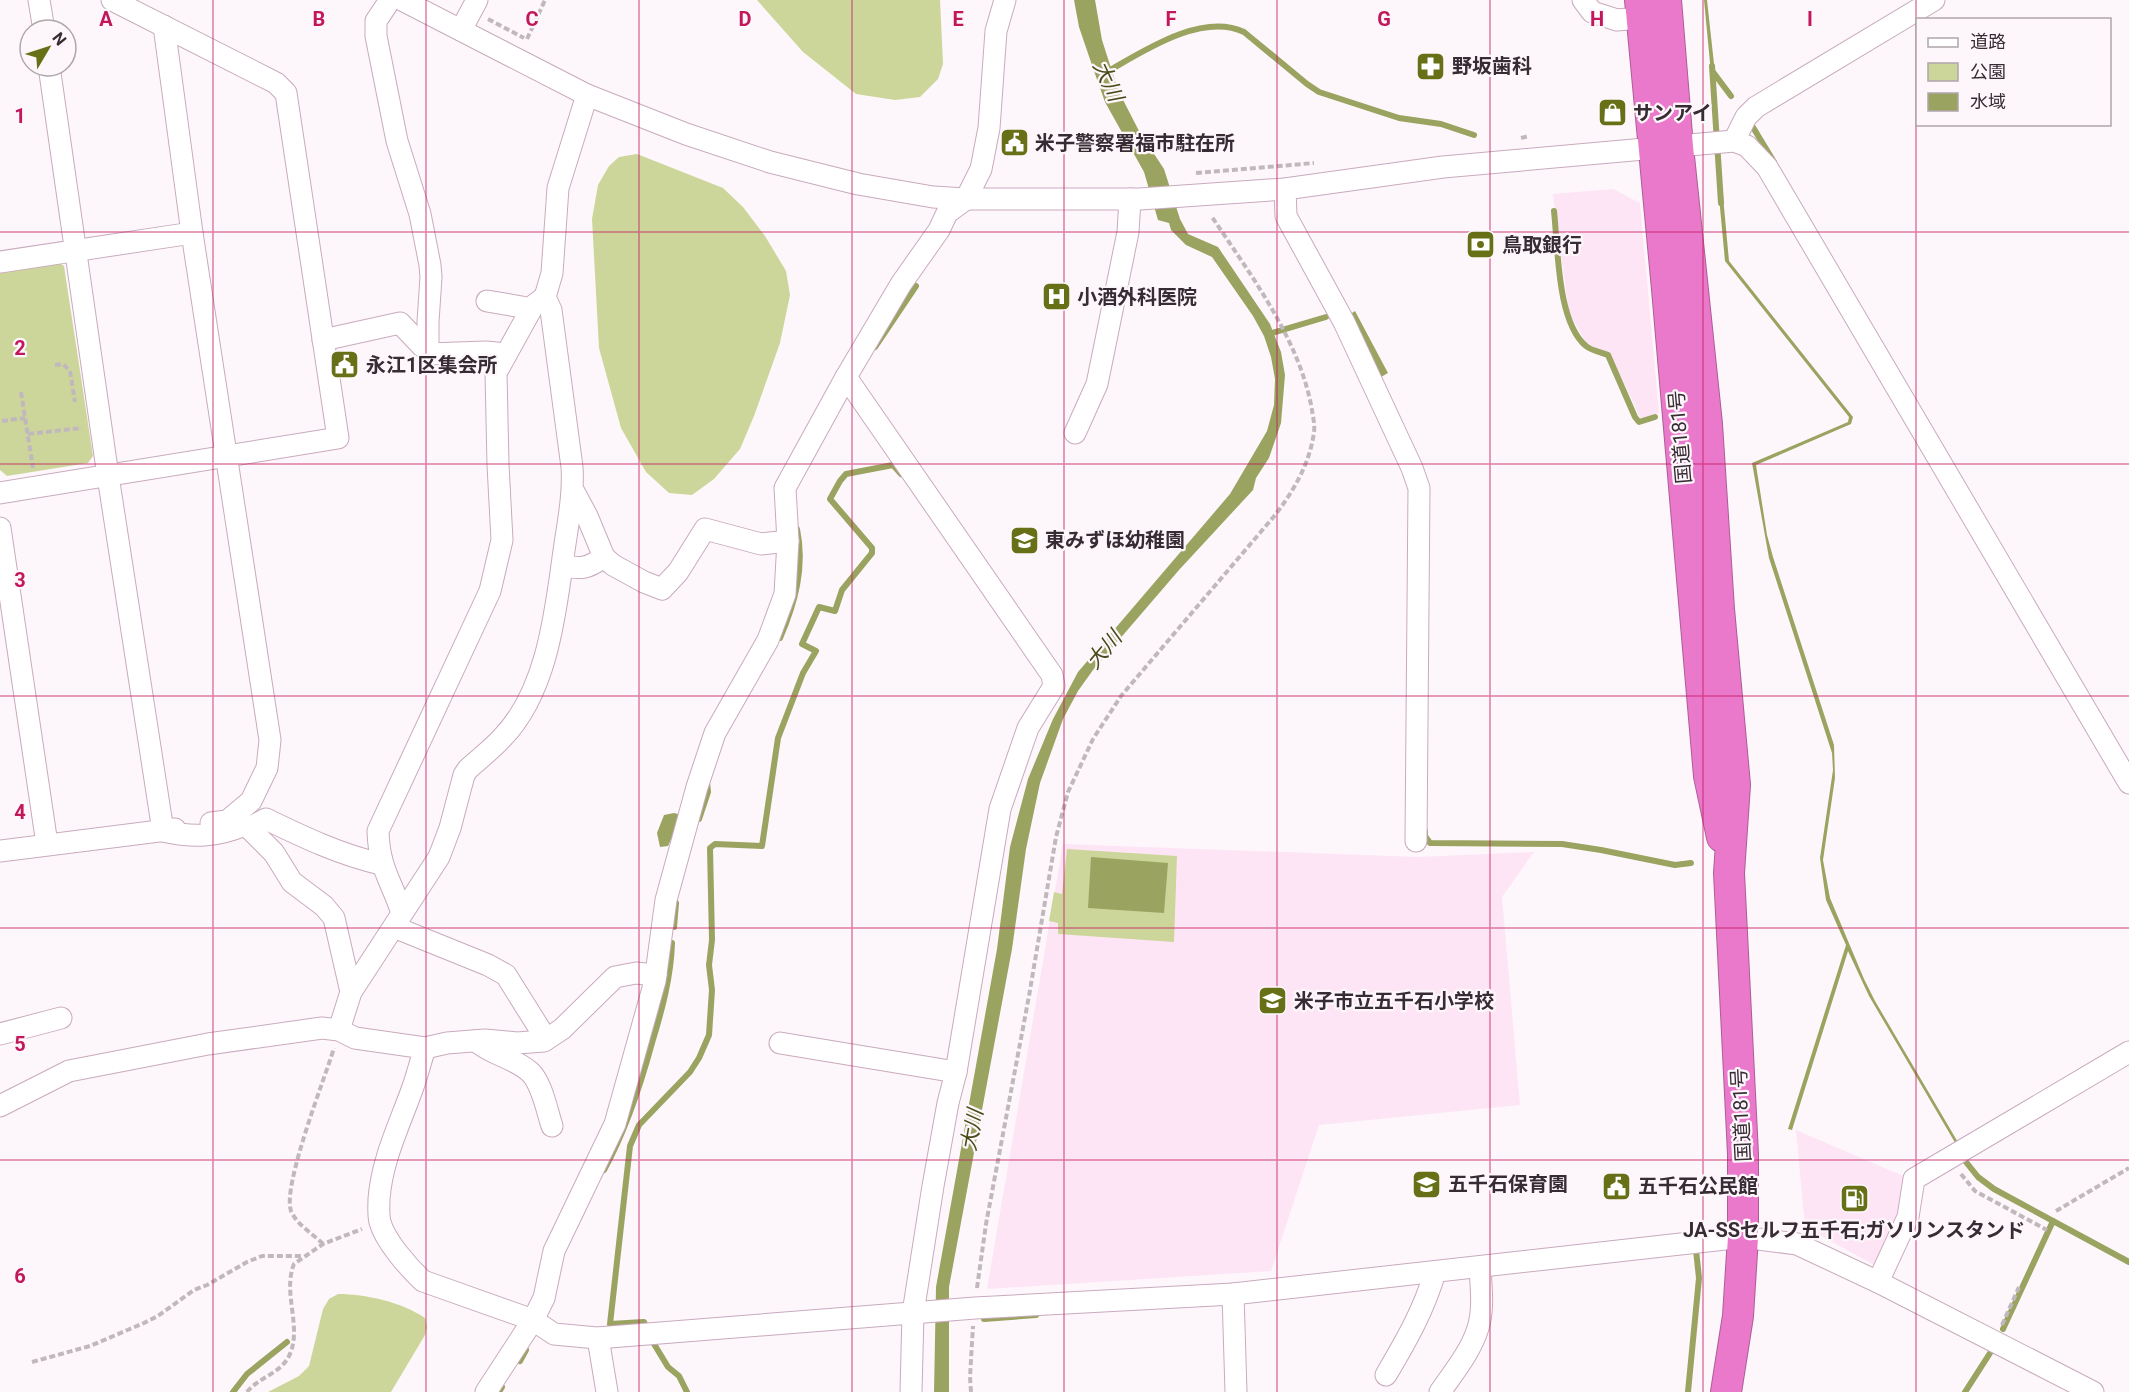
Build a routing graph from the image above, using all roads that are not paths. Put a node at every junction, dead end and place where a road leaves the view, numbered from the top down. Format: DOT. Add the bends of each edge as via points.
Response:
graph roads {
  1 [pos="39,0"];
  2 [pos="112,0"];
  3 [pos="390,0"];
  4 [pos="402,0"];
  5 [pos="1005,0"];
  6 [pos="1583,0"];
  7 [pos="1666,0"];
  8 [pos="1934,0"];
  9 [pos="474,5"];
  10 [pos="1641,9"];
  11 [pos="42,18"];
  12 [pos="164,26"];
  13 [pos="461,30"];
  14 [pos="51,78"];
  15 [pos="587,95"];
  16 [pos="1734,141"];
  17 [pos="1666,148"];
  18 [pos="1285,189"];
  19 [pos="966,199"];
  20 [pos="1135,199"];
  21 [pos="192,233"];
  22 [pos="76,249"];
  23 [pos="0,262"];
  24 [pos="487,301"];
  25 [pos="538,304"];
  26 [pos="323,340"];
  27 [pos="428,349"];
  28 [pos="506,354"];
  29 [pos="846,377"];
  30 [pos="1075,433"];
  31 [pos="226,457"];
  32 [pos="108,476"];
  33 [pos="573,490"];
  34 [pos="0,493"];
  35 [pos="0,528"];
  36 [pos="788,541"];
  37 [pos="604,557"];
  38 [pos="562,566"];
  39 [pos="2129,783"];
  40 [pos="249,828"];
  41 [pos="163,831"];
  42 [pos="1416,841"];
  43 [pos="47,844"];
  44 [pos="0,851"];
  45 [pos="381,864"];
  46 [pos="398,920"];
  47 [pos="656,975"];
  48 [pos="351,992"];
  49 [pos="61,1018"];
  50 [pos="339,1030"];
  51 [pos="0,1034"];
  52 [pos="546,1039"];
  53 [pos="476,1041"];
  54 [pos="780,1043"];
  55 [pos="425,1048"];
  56 [pos="2129,1052"];
  57 [pos="956,1072"];
  58 [pos="0,1106"];
  59 [pos="552,1126"];
  60 [pos="1743,1237"];
  61 [pos="1480,1268"];
  62 [pos="1436,1272"];
  63 [pos="1878,1282"];
  64 [pos="1233,1294"];
  65 [pos="914,1313"];
  66 [pos="533,1320"];
  67 [pos="598,1338"];
  68 [pos="1386,1375"];
  69 [pos="486,1392"];
  70 [pos="607,1392"];
  71 [pos="911,1392"];
  72 [pos="1236,1392"];
  73 [pos="1440,1392"];
  74 [pos="1726,1392"];
  75 [pos="2093,1392"];
  1 -- 11 [label="street"];
  2 -- 12 [label="street"];
  3 -- 27 [label="street" via="376,21 376,36 397,141 420,214 430,266"];
  4 -- 13 [label="street"];
  5 -- 19 [label="street" via="996,31 989,128 981,170"];
  6 -- 10 [label="street" via="1592,12 1617,20"];
  7 -- 17 [label="highway, 国道181号"];
  8 -- 16 [label="street" via="1756,107"];
  9 -- 13 [label="street"];
  10 -- 17 [label="highway, 国道181号"];
  12 -- 21 [label="street"];
  12 -- 26 [label="street" via="276,83 286,93"];
  13 -- 15 [label="street"];
  14 -- 22 [label="street"];
  15 -- 19 [label="street" via="770,162 858,184"];
  15 -- 25 [label="street" via="558,188 552,273"];
  16 -- 17 [label="street"];
  16 -- 39 [label="street" via="1747,146 1767,167"];
  17 -- 18 [label="street" via="1443,167"];
  17 -- 60 [label="highway, 国道181号" via="1707,424 1735,785 1729,873 1743,1154"];
  18 -- 20 [label="street"];
  18 -- 42 [label="street" via="1286,216 1344,322 1419,488"];
  19 -- 20 [label="street"];
  19 -- 29 [label="street" via="947,213"];
  20 -- 30 [label="street" via="1097,384"];
  21 -- 22 [label="street"];
  21 -- 31 [label="street"];
  22 -- 23 [label="street"];
  22 -- 32 [label="street"];
  24 -- 25 [label="street" via="522,307"];
  25 -- 28 [label="street"];
  25 -- 33 [label="street" via="551,310"];
  26 -- 27 [label="street" via="400,323"];
  26 -- 31 [label="street" via="338,438"];
  27 -- 28 [label="street" via="428,354"];
  28 -- 45 [label="street" via="496,373 502,540 490,591 378,831"];
  29 -- 36 [label="street" via="785,488"];
  29 -- 57 [label="street" via="1052,675 1053,686 1028,728 1000,809"];
  31 -- 32 [label="street"];
  31 -- 41 [label="street" via="270,740 267,768 251,801 227,821"];
  32 -- 34 [label="street"];
  32 -- 41 [label="street"];
  33 -- 37 [label="street"];
  33 -- 38 [label="street"];
  35 -- 43 [label="street"];
  36 -- 37 [label="street" via="761,544 705,529 678,572 662,589"];
  36 -- 47 [label="street" via="785,594 768,640 715,733 697,787 666,900"];
  37 -- 38 [label="street" via="582,569"];
  38 -- 46 [label="street" via="555,616 534,686 504,737 464,775 439,857"];
  40 -- 41 [label="street" via="246,825 228,832 189,837"];
  40 -- 45 [label="street" via="266,819 334,849"];
  40 -- 48 [label="street" via="274,853 292,882 334,918"];
  41 -- 43 [label="street"];
  43 -- 44 [label="street"];
  45 -- 46 [label="street"];
  46 -- 48 [label="street"];
  46 -- 52 [label="street" via="506,975"];
  47 -- 52 [label="street" via="615,977 562,1029"];
  47 -- 66 [label="street" via="615,1124 554,1251 544,1298"];
  48 -- 50 [label="street"];
  49 -- 51 [label="street"];
  50 -- 55 [label="street" via="355,1038"];
  50 -- 58 [label="street" via="322,1028 208,1044 69,1071"];
  52 -- 53 [label="street" via="517,1043"];
  53 -- 55 [label="street"];
  53 -- 59 [label="street" via="486,1050 530,1071"];
  54 -- 57 [label="street"];
  55 -- 66 [label="street" via="381,1181 380,1223 411,1270 423,1281"];
  56 -- 63 [label="street" via="1914,1179 1908,1217"];
  57 -- 65 [label="street" via="934,1176"];
  60 -- 61 [label="street"];
  60 -- 63 [label="street" via="1797,1244"];
  60 -- 74 [label="highway, 国道181号" via="1738,1316"];
  61 -- 62 [label="street"];
  61 -- 73 [label="street" via="1479,1328"];
  62 -- 64 [label="street"];
  62 -- 68 [label="street" via="1415,1326"];
  63 -- 75 [label="street"];
  64 -- 65 [label="street"];
  64 -- 72 [label="street"];
  65 -- 67 [label="street"];
  65 -- 71 [label="street"];
  66 -- 67 [label="street" via="554,1334"];
  66 -- 69 [label="street"];
  67 -- 70 [label="street"];
}
